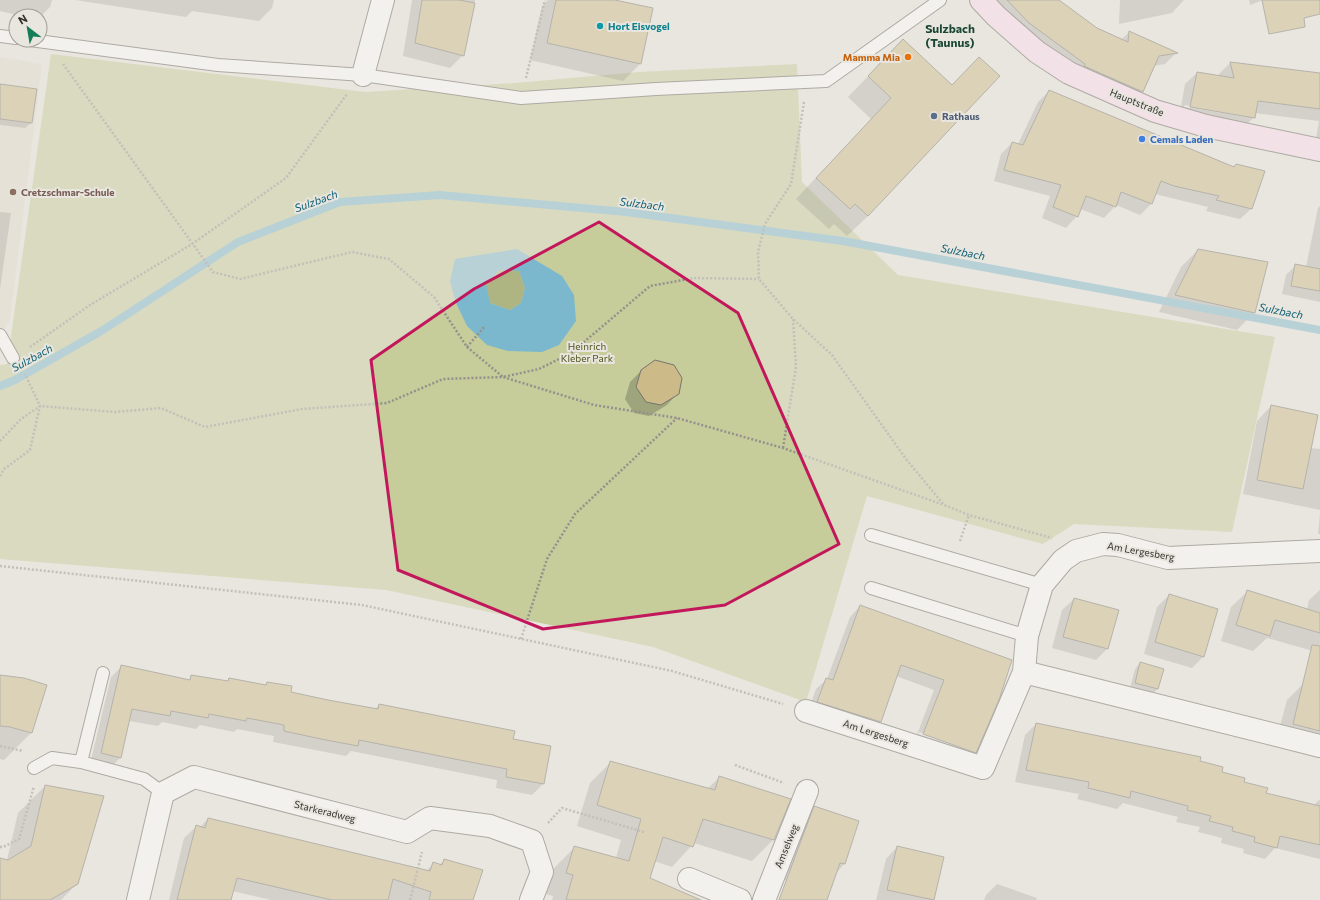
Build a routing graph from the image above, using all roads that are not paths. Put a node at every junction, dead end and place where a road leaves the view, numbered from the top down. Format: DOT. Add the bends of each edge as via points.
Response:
graph roads {
  1 [pos="383,0"];
  2 [pos="940,0"];
  3 [pos="981,0"];
  4 [pos="48,42"];
  5 [pos="363,75"];
  6 [pos="1320,150"];
  7 [pos="0,335"];
  8 [pos="17,363"];
  9 [pos="871,535"];
  10 [pos="1320,551"];
  11 [pos="1042,585"];
  12 [pos="871,588"];
  13 [pos="1027,636"];
  14 [pos="1024,672"];
  15 [pos="103,673"];
  16 [pos="806,711"];
  17 [pos="1320,746"];
  18 [pos="81,762"];
  19 [pos="35,774"];
  20 [pos="807,791"];
  21 [pos="163,793"];
  22 [pos="689,879"];
  23 [pos="138,900"];
  24 [pos="532,900"];
  25 [pos="740,900"];
  26 [pos="764,900"];
  1 -- 5 [label="street"];
  2 -- 5 [label="lane" via="826,81 521,98"];
  3 -- 6 [label="street, Hauptstraße" via="1037,52 1069,73 1155,111 1206,126"];
  4 -- 5 [label="lane" via="218,66"];
  7 -- 8 [label="lane"];
  9 -- 11 [label="lane"];
  10 -- 11 [label="street, Am Lergesberg" via="1168,558 1118,545 1103,544 1076,551 1063,560"];
  11 -- 13 [label="street, Am Lergesberg"];
  12 -- 13 [label="lane"];
  13 -- 14 [label="street, Am Lergesberg"];
  14 -- 16 [label="street, Am Lergesberg" via="983,768"];
  14 -- 17 [label="street"];
  15 -- 18 [label="lane"];
  18 -- 19 [label="lane" via="52,758"];
  18 -- 21 [label="lane" via="144,779"];
  20 -- 26 [label="street, Amselweg"];
  21 -- 23 [label="street"];
  21 -- 24 [label="street, Starkeradweg" via="194,777 407,832 430,818 490,826 532,841 542,872"];
  22 -- 25 [label="street"];
}
